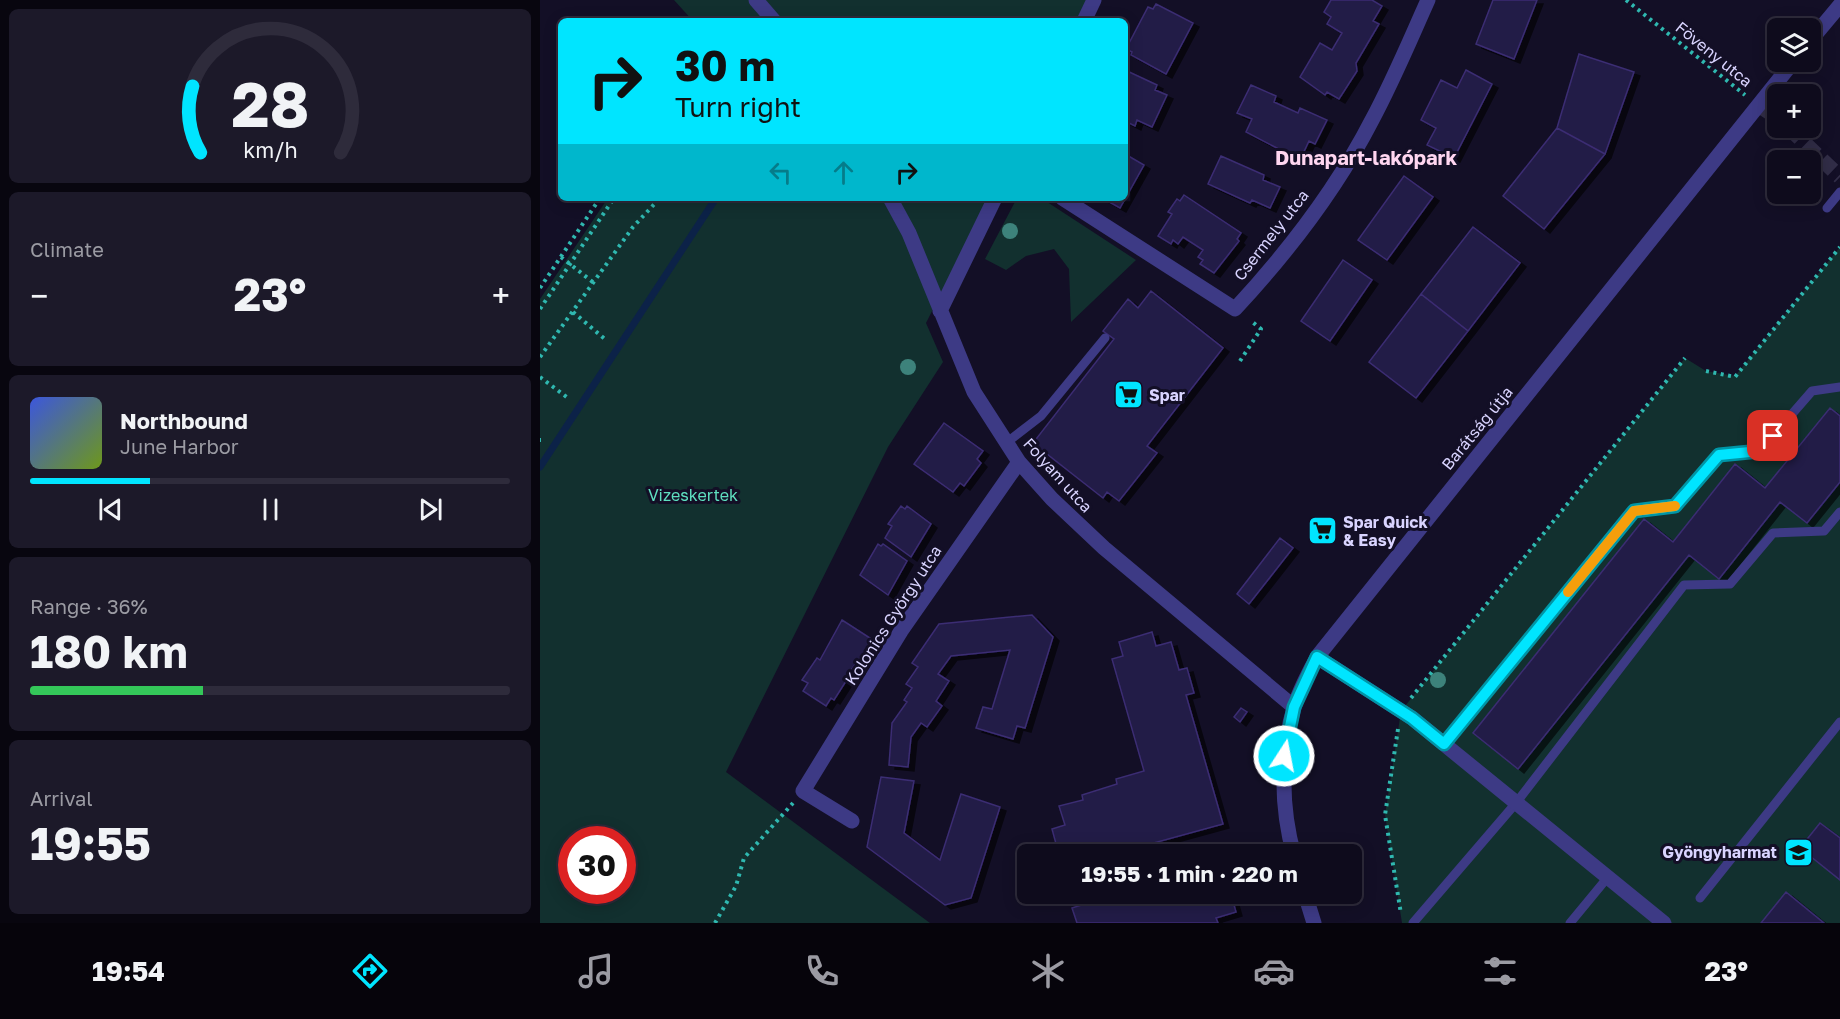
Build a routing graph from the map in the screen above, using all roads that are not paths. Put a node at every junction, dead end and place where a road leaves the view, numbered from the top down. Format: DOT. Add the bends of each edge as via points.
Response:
graph roads {
  1 [pos="756,0"];
  2 [pos="1094,0"];
  3 [pos="1428,0"];
  4 [pos="1840,5"];
  5 [pos="771,18"];
  6 [pos="1085,18"];
  7 [pos="1821,28"];
  8 [pos="1785,72"];
  9 [pos="1840,192"];
  10 [pos="893,201"];
  11 [pos="994,201"];
  12 [pos="1067,201"];
  13 [pos="1827,208"];
  14 [pos="940,311"];
  15 [pos="1104,338"];
  16 [pos="1840,387"];
  17 [pos="1006,443"];
  18 [pos="1019,462"];
  19 [pos="1840,512"];
  20 [pos="1317,657"];
  21 [pos="1294,707"];
  22 [pos="1840,723"];
  23 [pos="1831,734"];
  24 [pos="1840,741"];
  25 [pos="1444,744"];
  26 [pos="1516,803"];
  27 [pos="852,821"];
  28 [pos="1291,844"];
  29 [pos="1608,877"];
  30 [pos="1700,898"];
  31 [pos="1308,904"];
  32 [pos="1314,923"];
  33 [pos="1413,923"];
  34 [pos="1570,923"];
  35 [pos="1664,923"];
  1 -- 5 [label="street"];
  2 -- 6 [label="street"];
  3 -- 12 [label="street, Csermely utca" via="1372,121 1329,190 1235,309"];
  4 -- 7 [label="street"];
  8 -- 20 [label="street, Barátság útja"];
  9 -- 13 [label="lane"];
  10 -- 14 [label="street, Folyam utca"];
  11 -- 14 [label="street"];
  14 -- 17 [label="street, Folyam utca" via="974,392"];
  15 -- 17 [label="lane" via="1041,416"];
  16 -- 25 [label="lane" via="1812,391 1760,451 1719,455 1675,506 1634,511"];
  17 -- 18 [label="street, Folyam utca"];
  18 -- 21 [label="street, Folyam utca" via="1104,548"];
  18 -- 27 [label="street, Kolonics György utca" via="901,631 803,791"];
  19 -- 26 [label="lane" via="1824,531 1773,533 1730,584 1684,585"];
  20 -- 21 [label="street, Barátság útja"];
  20 -- 25 [label="street"];
  21 -- 28 [label="street, Barátság útja" via="1284,756"];
  22 -- 23 [label="lane"];
  23 -- 24 [label="lane"];
  23 -- 30 [label="lane"];
  25 -- 26 [label="street"];
  26 -- 29 [label="street"];
  26 -- 33 [label="lane"];
  29 -- 34 [label="lane"];
  29 -- 35 [label="street"];
  31 -- 32 [label="street"];
}
